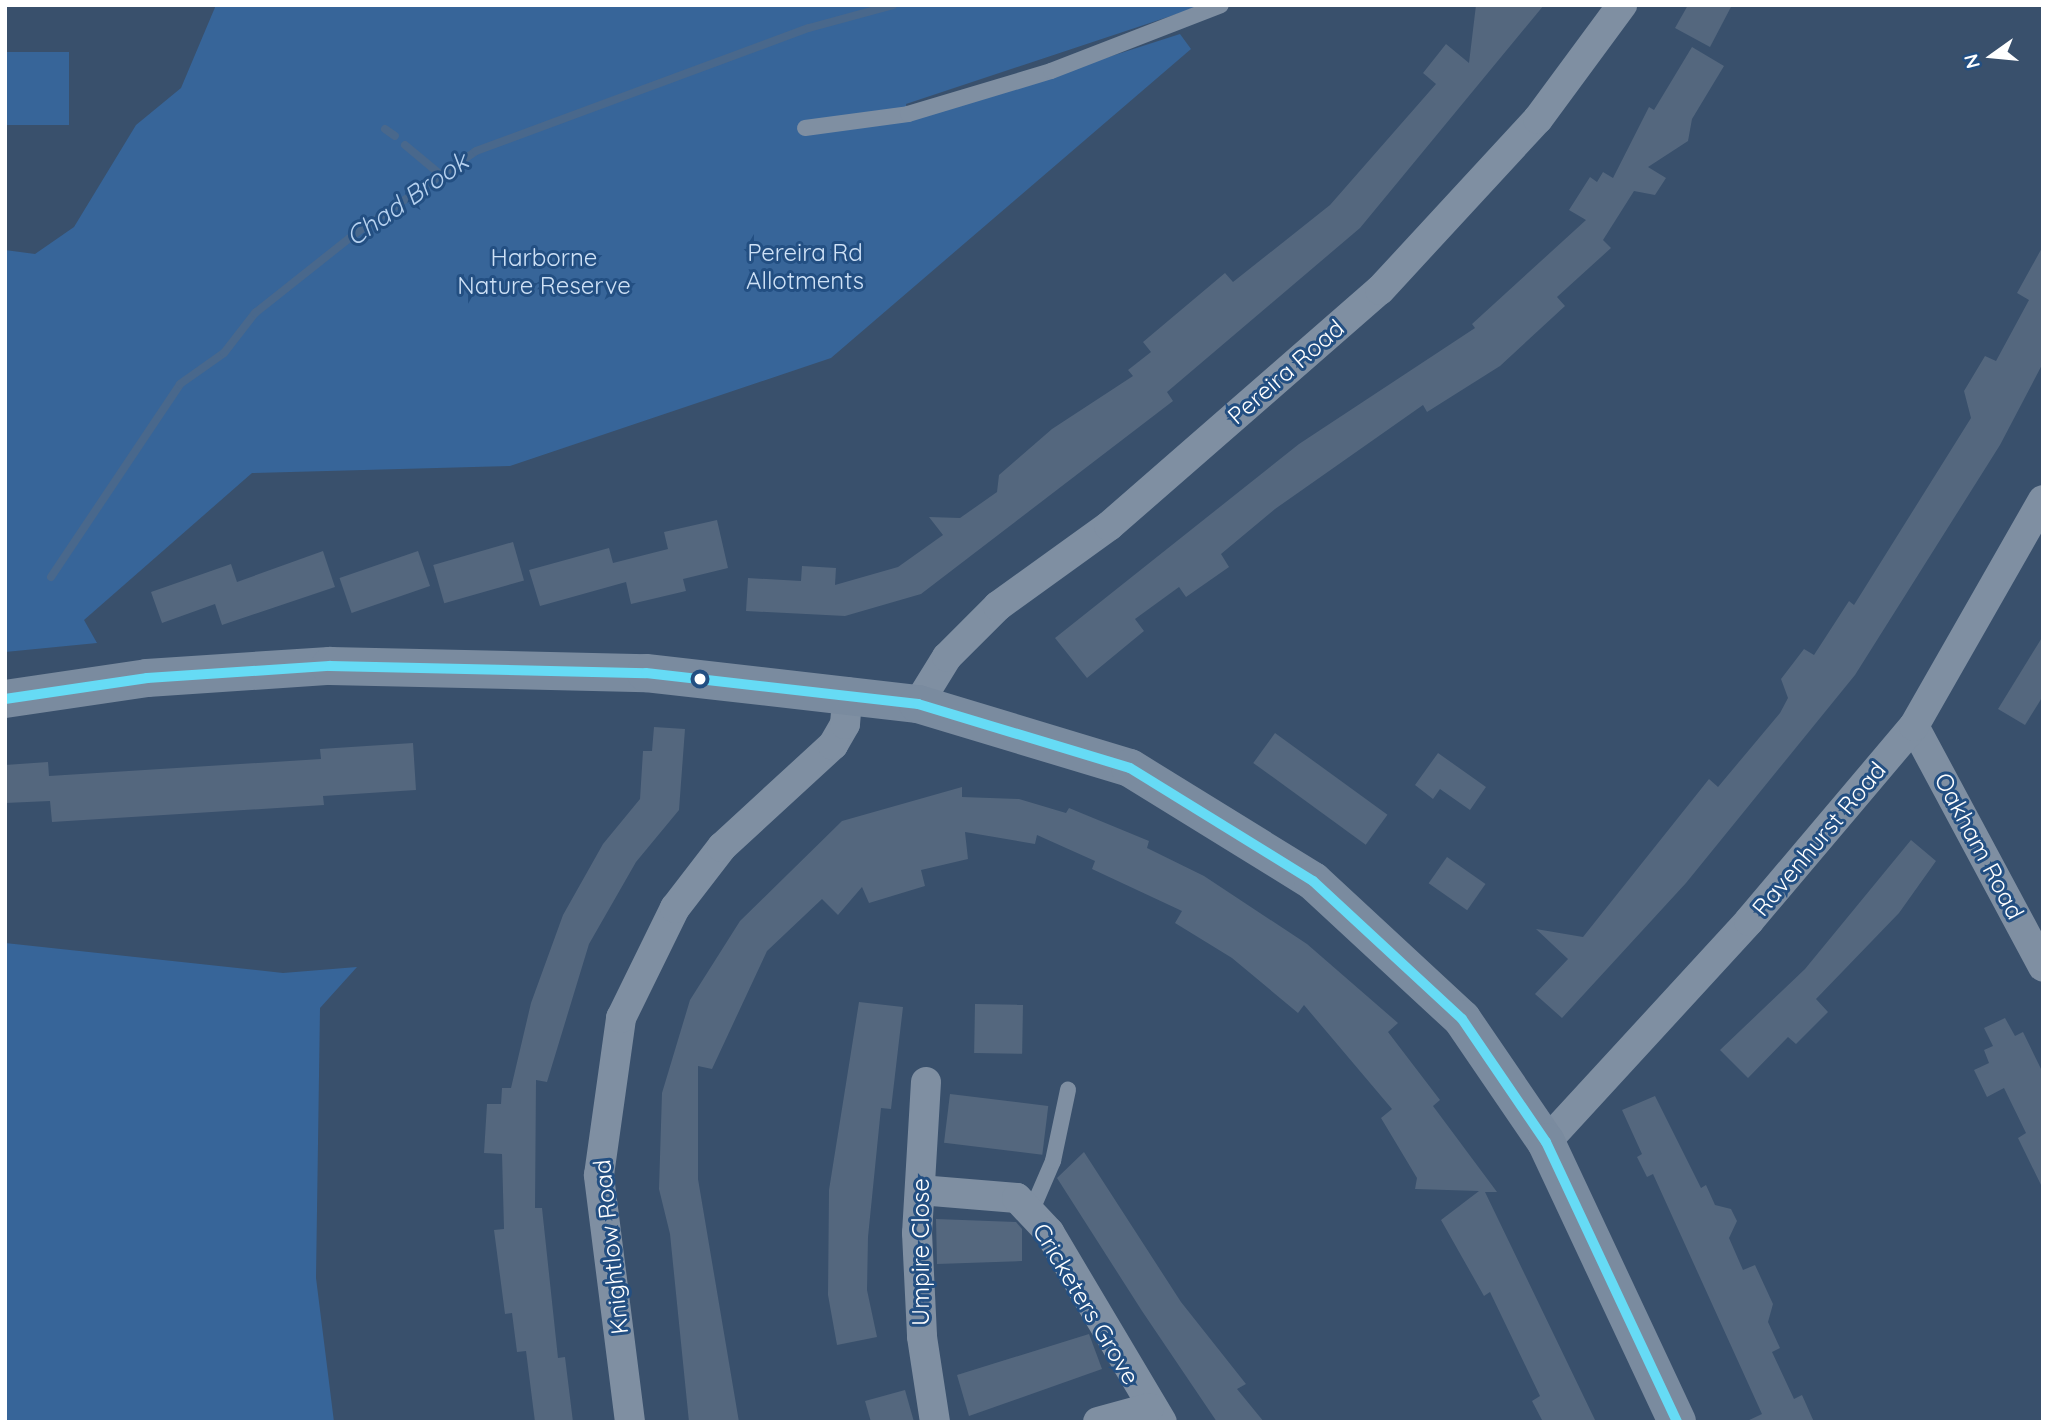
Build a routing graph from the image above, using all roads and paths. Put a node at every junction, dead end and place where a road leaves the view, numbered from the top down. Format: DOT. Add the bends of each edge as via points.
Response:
graph roads {
  1 [pos="1221,5"];
  2 [pos="1622,5"];
  3 [pos="805,128"];
  4 [pos="2043,500"];
  5 [pos="848,692"];
  6 [pos="5,699"];
  7 [pos="918,704"];
  8 [pos="1914,726"];
  9 [pos="2043,967"];
  10 [pos="926,1082"];
  11 [pos="1068,1090"];
  12 [pos="1546,1142"];
  13 [pos="920,1190"];
  14 [pos="1031,1212"];
  15 [pos="1155,1415"];
  16 [pos="630,1422"];
  17 [pos="935,1422"];
  18 [pos="1098,1422"];
  19 [pos="1677,1422"];
  1 -- 3 [label="lane" via="1051,71 908,114"];
  2 -- 7 [label="street, Pereira Road" via="1538,119 1380,290 1109,526 998,606 947,657"];
  4 -- 8 [label="street, Ravenhurst Road"];
  5 -- 6 [label="street" via="646,673 330,666 147,678"];
  5 -- 7 [label="street"];
  5 -- 16 [label="street, Knightlow Road" via="845,724 833,745 722,847 675,908 621,1018 599,1175"];
  7 -- 12 [label="street" via="1130,768 1313,881 1462,1019"];
  8 -- 9 [label="street, Oakham Road"];
  8 -- 12 [label="street, Ravenhurst Road" via="1749,921"];
  10 -- 13 [label="street, Umpire Close"];
  11 -- 14 [label="lane" via="1053,1161"];
  12 -- 19 [label="street"];
  13 -- 14 [label="street, Cricketers Grove" via="1017,1198"];
  13 -- 17 [label="street, Umpire Close" via="922,1337"];
  14 -- 15 [label="street, Cricketers Grove" via="1049,1231"];
  15 -- 18 [label="street"];
}
